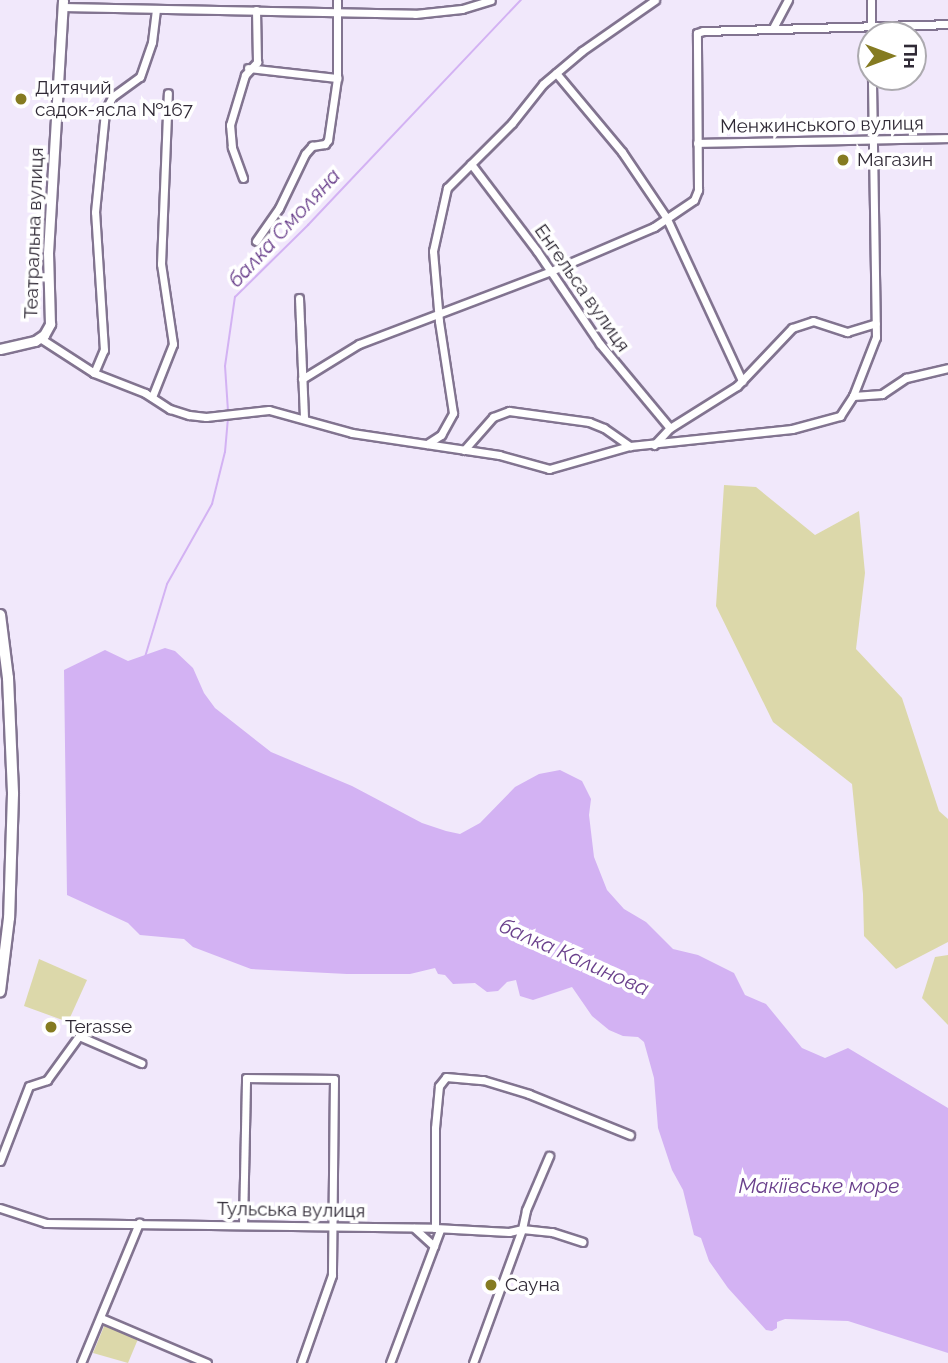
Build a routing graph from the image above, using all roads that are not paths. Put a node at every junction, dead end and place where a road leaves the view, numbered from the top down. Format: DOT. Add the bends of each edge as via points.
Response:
graph roads {
  1 [pos="171,0"];
  2 [pos="337,0"];
  3 [pos="491,0"];
  4 [pos="655,0"];
  5 [pos="788,0"];
  6 [pos="871,0"];
  7 [pos="63,4"];
  8 [pos="171,9"];
  9 [pos="156,10"];
  10 [pos="256,10"];
  11 [pos="338,11"];
  12 [pos="871,21"];
  13 [pos="927,24"];
  14 [pos="948,24"];
  15 [pos="857,25"];
  16 [pos="773,28"];
  17 [pos="248,68"];
  18 [pos="556,73"];
  19 [pos="337,78"];
  20 [pos="872,91"];
  21 [pos="168,93"];
  22 [pos="948,138"];
  23 [pos="873,139"];
  24 [pos="697,144"];
  25 [pos="471,164"];
  26 [pos="243,178"];
  27 [pos="666,219"];
  28 [pos="256,241"];
  29 [pos="551,271"];
  30 [pos="299,298"];
  31 [pos="438,314"];
  32 [pos="876,323"];
  33 [pos="40,338"];
  34 [pos="0,349"];
  35 [pos="948,368"];
  36 [pos="94,373"];
  37 [pos="302,379"];
  38 [pos="742,381"];
  39 [pos="853,396"];
  40 [pos="152,397"];
  41 [pos="304,419"];
  42 [pos="670,428"];
  43 [pos="425,445"];
  44 [pos="654,445"];
  45 [pos="631,446"];
  46 [pos="464,450"];
  47 [pos="0,615"];
  48 [pos="0,991"];
  49 [pos="141,1063"];
  50 [pos="630,1135"];
  51 [pos="549,1156"];
  52 [pos="0,1161"];
  53 [pos="0,1208"];
  54 [pos="139,1223"];
  55 [pos="243,1225"];
  56 [pos="332,1226"];
  57 [pos="414,1227"];
  58 [pos="438,1229"];
  59 [pos="522,1229"];
  60 [pos="582,1242"];
  61 [pos="433,1246"];
  62 [pos="101,1318"];
  63 [pos="81,1363"];
  64 [pos="207,1363"];
  65 [pos="301,1363"];
  66 [pos="390,1363"];
  67 [pos="473,1363"];
  1 -- 8 [label="street"];
  2 -- 11 [label="street"];
  3 -- 11 [label="street" via="462,9 415,13"];
  4 -- 18 [label="street"];
  5 -- 16 [label="street"];
  6 -- 12 [label="street"];
  7 -- 9 [label="street"];
  7 -- 33 [label="street, Театральна вулиця" via="48,253 51,317 48,331"];
  8 -- 9 [label="street"];
  8 -- 10 [label="street"];
  9 -- 36 [label="street" via="140,77 112,97 102,124 95,229 104,349"];
  10 -- 11 [label="street"];
  10 -- 17 [label="street" via="257,62"];
  11 -- 19 [label="street"];
  13 -- 14 [label="street"];
  15 -- 16 [label="street"];
  16 -- 24 [label="street" via="697,33"];
  17 -- 19 [label="street"];
  17 -- 26 [label="street" via="230,125"];
  18 -- 25 [label="street"];
  18 -- 27 [label="street" via="622,152"];
  19 -- 28 [label="street" via="328,140 312,146 305,155 279,208"];
  20 -- 23 [label="street"];
  21 -- 40 [label="street" via="161,264 173,344"];
  22 -- 23 [label="street, Менжинського вулиця"];
  23 -- 24 [label="street, Менжинського вулиця"];
  23 -- 32 [label="street"];
  24 -- 27 [label="street" via="694,200"];
  25 -- 29 [label="street, Енгельса вулиця"];
  25 -- 31 [label="street" via="447,188 433,251"];
  27 -- 29 [label="street"];
  27 -- 38 [label="street"];
  29 -- 31 [label="street"];
  29 -- 42 [label="street, Енгельса вулиця" via="600,344"];
  30 -- 37 [label="street"];
  31 -- 37 [label="street" via="359,344"];
  31 -- 43 [label="street" via="453,414 441,435"];
  32 -- 38 [label="street" via="847,332 813,321 792,328"];
  32 -- 39 [label="street" via="876,337"];
  33 -- 34 [label="street, Театральна вулиця"];
  33 -- 36 [label="street"];
  35 -- 39 [label="street" via="906,378 882,394"];
  36 -- 40 [label="street"];
  37 -- 41 [label="street"];
  38 -- 42 [label="street"];
  39 -- 44 [label="street" via="840,416 792,429"];
  40 -- 41 [label="street" via="189,415 258,408"];
  41 -- 43 [label="street" via="352,433"];
  42 -- 44 [label="street"];
  43 -- 46 [label="street"];
  44 -- 45 [label="street"];
  45 -- 46 [label="street" via="549,469"];
  45 -- 46 [label="street" via="590,422 509,411 493,417"];
  47 -- 48 [label="main road" via="13,793 9,918"];
  49 -- 52 [label="street" via="79,1037 47,1080 29,1086"];
  50 -- 58 [label="street" via="529,1094 483,1080 446,1077 439,1086 435,1128"];
  51 -- 59 [label="street"];
  53 -- 54 [label="street, Тульська вулиця" via="46,1223"];
  54 -- 55 [label="street, Тульська вулиця"];
  54 -- 62 [label="street"];
  55 -- 56 [label="street, Тульська вулиця"];
  55 -- 56 [label="street" via="246,1079 334,1079"];
  56 -- 57 [label="street, Тульська вулиця"];
  56 -- 65 [label="street" via="332,1275"];
  57 -- 58 [label="street, Тульська вулиця"];
  57 -- 61 [label="street"];
  58 -- 59 [label="street, Тульська вулиця"];
  58 -- 61 [label="street"];
  59 -- 60 [label="street, Тульська вулиця" via="552,1231"];
  59 -- 67 [label="street"];
  61 -- 66 [label="street"];
  62 -- 63 [label="street"];
  62 -- 64 [label="street"];
}
